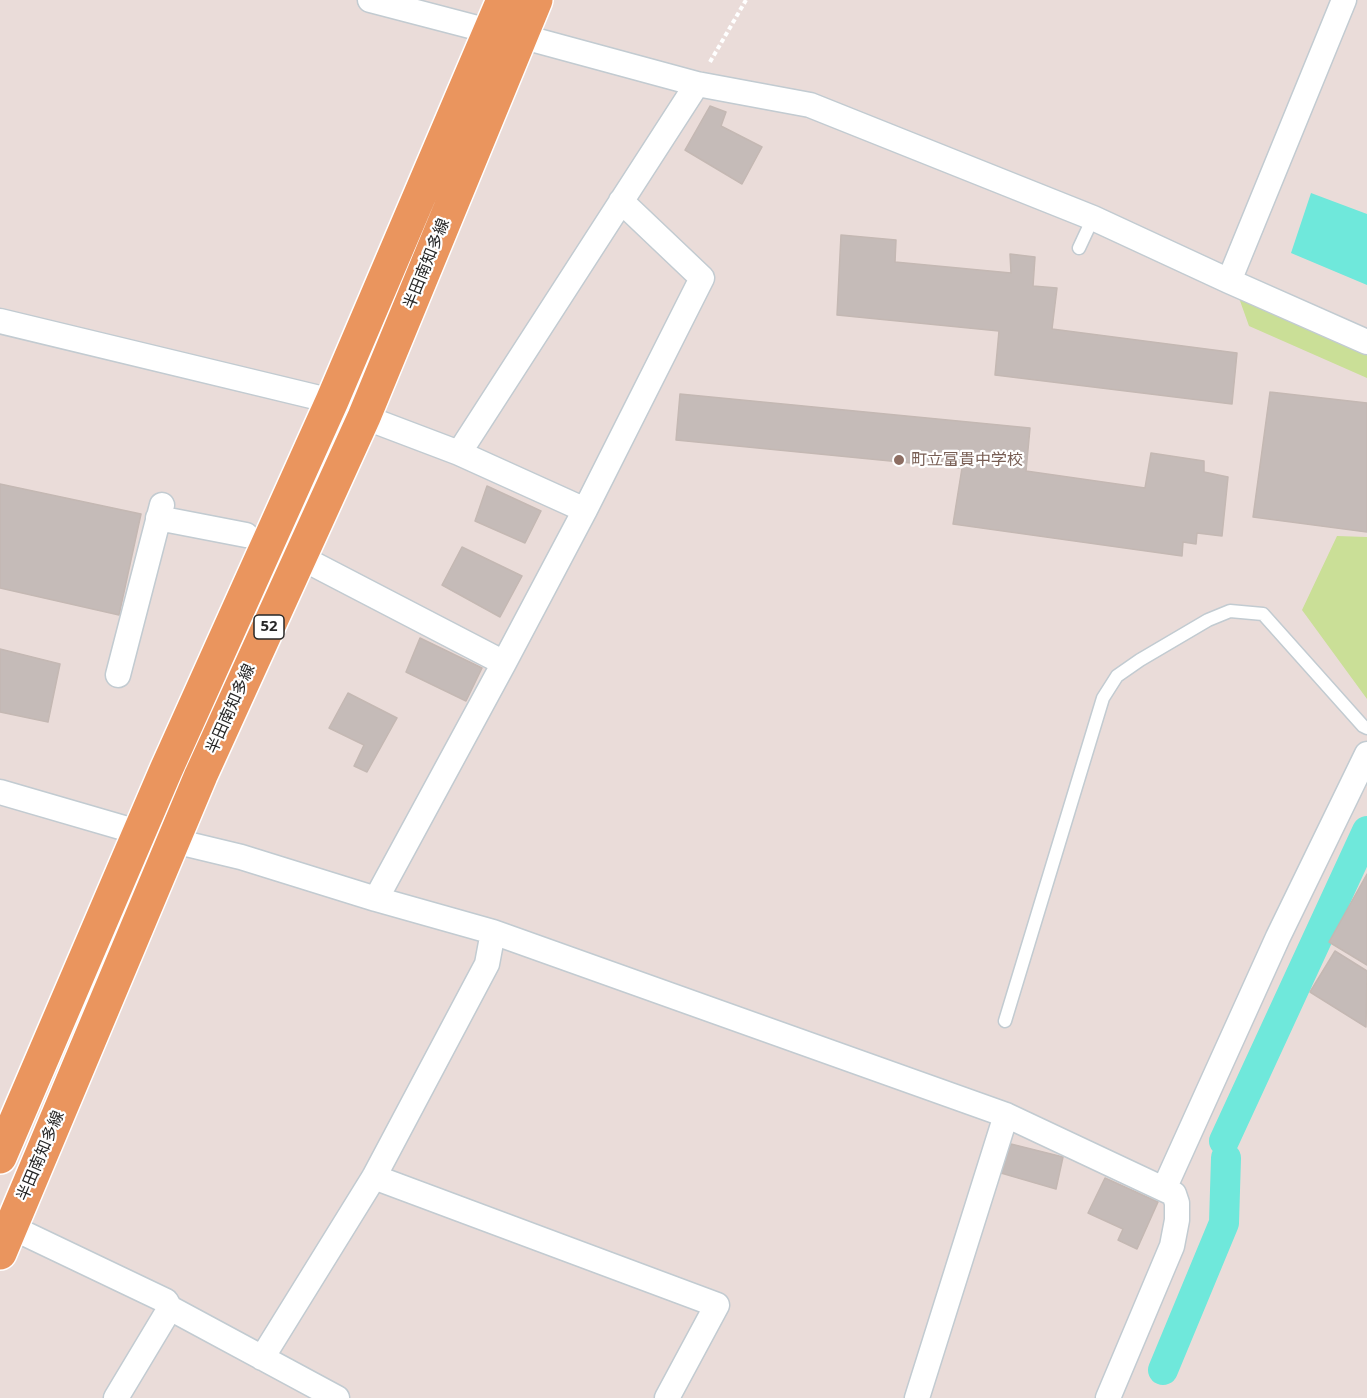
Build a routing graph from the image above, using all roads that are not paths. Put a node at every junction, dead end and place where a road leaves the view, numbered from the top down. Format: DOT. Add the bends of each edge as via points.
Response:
graph roads {
  1 [pos="370,0"];
  2 [pos="503,0"];
  3 [pos="536,0"];
  4 [pos="1344,0"];
  5 [pos="505,33"];
  6 [pos="697,84"];
  7 [pos="621,201"];
  8 [pos="1093,218"];
  9 [pos="1079,248"];
  10 [pos="1229,281"];
  11 [pos="0,321"];
  12 [pos="1367,342"];
  13 [pos="332,401"];
  14 [pos="364,417"];
  15 [pos="459,453"];
  16 [pos="585,510"];
  17 [pos="246,535"];
  18 [pos="300,557"];
  19 [pos="504,663"];
  20 [pos="118,675"];
  21 [pos="1367,728"];
  22 [pos="1367,754"];
  23 [pos="0,792"];
  24 [pos="141,834"];
  25 [pos="173,840"];
  26 [pos="376,899"];
  27 [pos="493,932"];
  28 [pos="1005,1021"];
  29 [pos="1006,1115"];
  30 [pos="0,1157"];
  31 [pos="374,1177"];
  32 [pos="1164,1189"];
  33 [pos="6,1240"];
  34 [pos="170,1308"];
  35 [pos="262,1358"];
  36 [pos="116,1398"];
  37 [pos="337,1398"];
  38 [pos="667,1398"];
  39 [pos="917,1398"];
  40 [pos="1108,1398"];
  1 -- 5 [label="street"];
  2 -- 5 [label="main road, 半田南知多線 / 52"];
  3 -- 5 [label="main road, 半田南知多線 / 52"];
  4 -- 10 [label="street"];
  5 -- 6 [label="street"];
  5 -- 13 [label="main road, 半田南知多線 / 52"];
  5 -- 14 [label="main road, 半田南知多線 / 52"];
  6 -- 7 [label="street"];
  6 -- 8 [label="street" via="810,105"];
  7 -- 15 [label="street"];
  7 -- 16 [label="street" via="702,278"];
  8 -- 9 [label="lane"];
  8 -- 10 [label="street"];
  10 -- 12 [label="street"];
  11 -- 13 [label="street"];
  13 -- 24 [label="main road, 半田南知多線 / 52"];
  14 -- 15 [label="street"];
  14 -- 18 [label="main road, 半田南知多線 / 52"];
  15 -- 16 [label="street"];
  16 -- 19 [label="street"];
  17 -- 20 [label="street" via="160,512"];
  18 -- 19 [label="street"];
  18 -- 25 [label="main road, 半田南知多線 / 52"];
  19 -- 26 [label="street"];
  21 -- 28 [label="lane" via="1263,615 1230,611 1208,620 1117,676 1103,698"];
  22 -- 32 [label="street"];
  23 -- 24 [label="street"];
  24 -- 25 [label="street"];
  24 -- 30 [label="main road, 半田南知多線 / 52"];
  25 -- 26 [label="street"];
  25 -- 33 [label="main road, 半田南知多線 / 52"];
  26 -- 27 [label="street"];
  27 -- 29 [label="street"];
  27 -- 31 [label="street" via="487,964"];
  29 -- 32 [label="street"];
  29 -- 39 [label="street"];
  31 -- 35 [label="street"];
  31 -- 38 [label="street" via="717,1305"];
  32 -- 40 [label="street" via="1174,1194 1177,1203 1172,1246"];
  33 -- 34 [label="street" via="166,1301"];
  34 -- 35 [label="street"];
  34 -- 36 [label="street"];
  35 -- 37 [label="street"];
}
